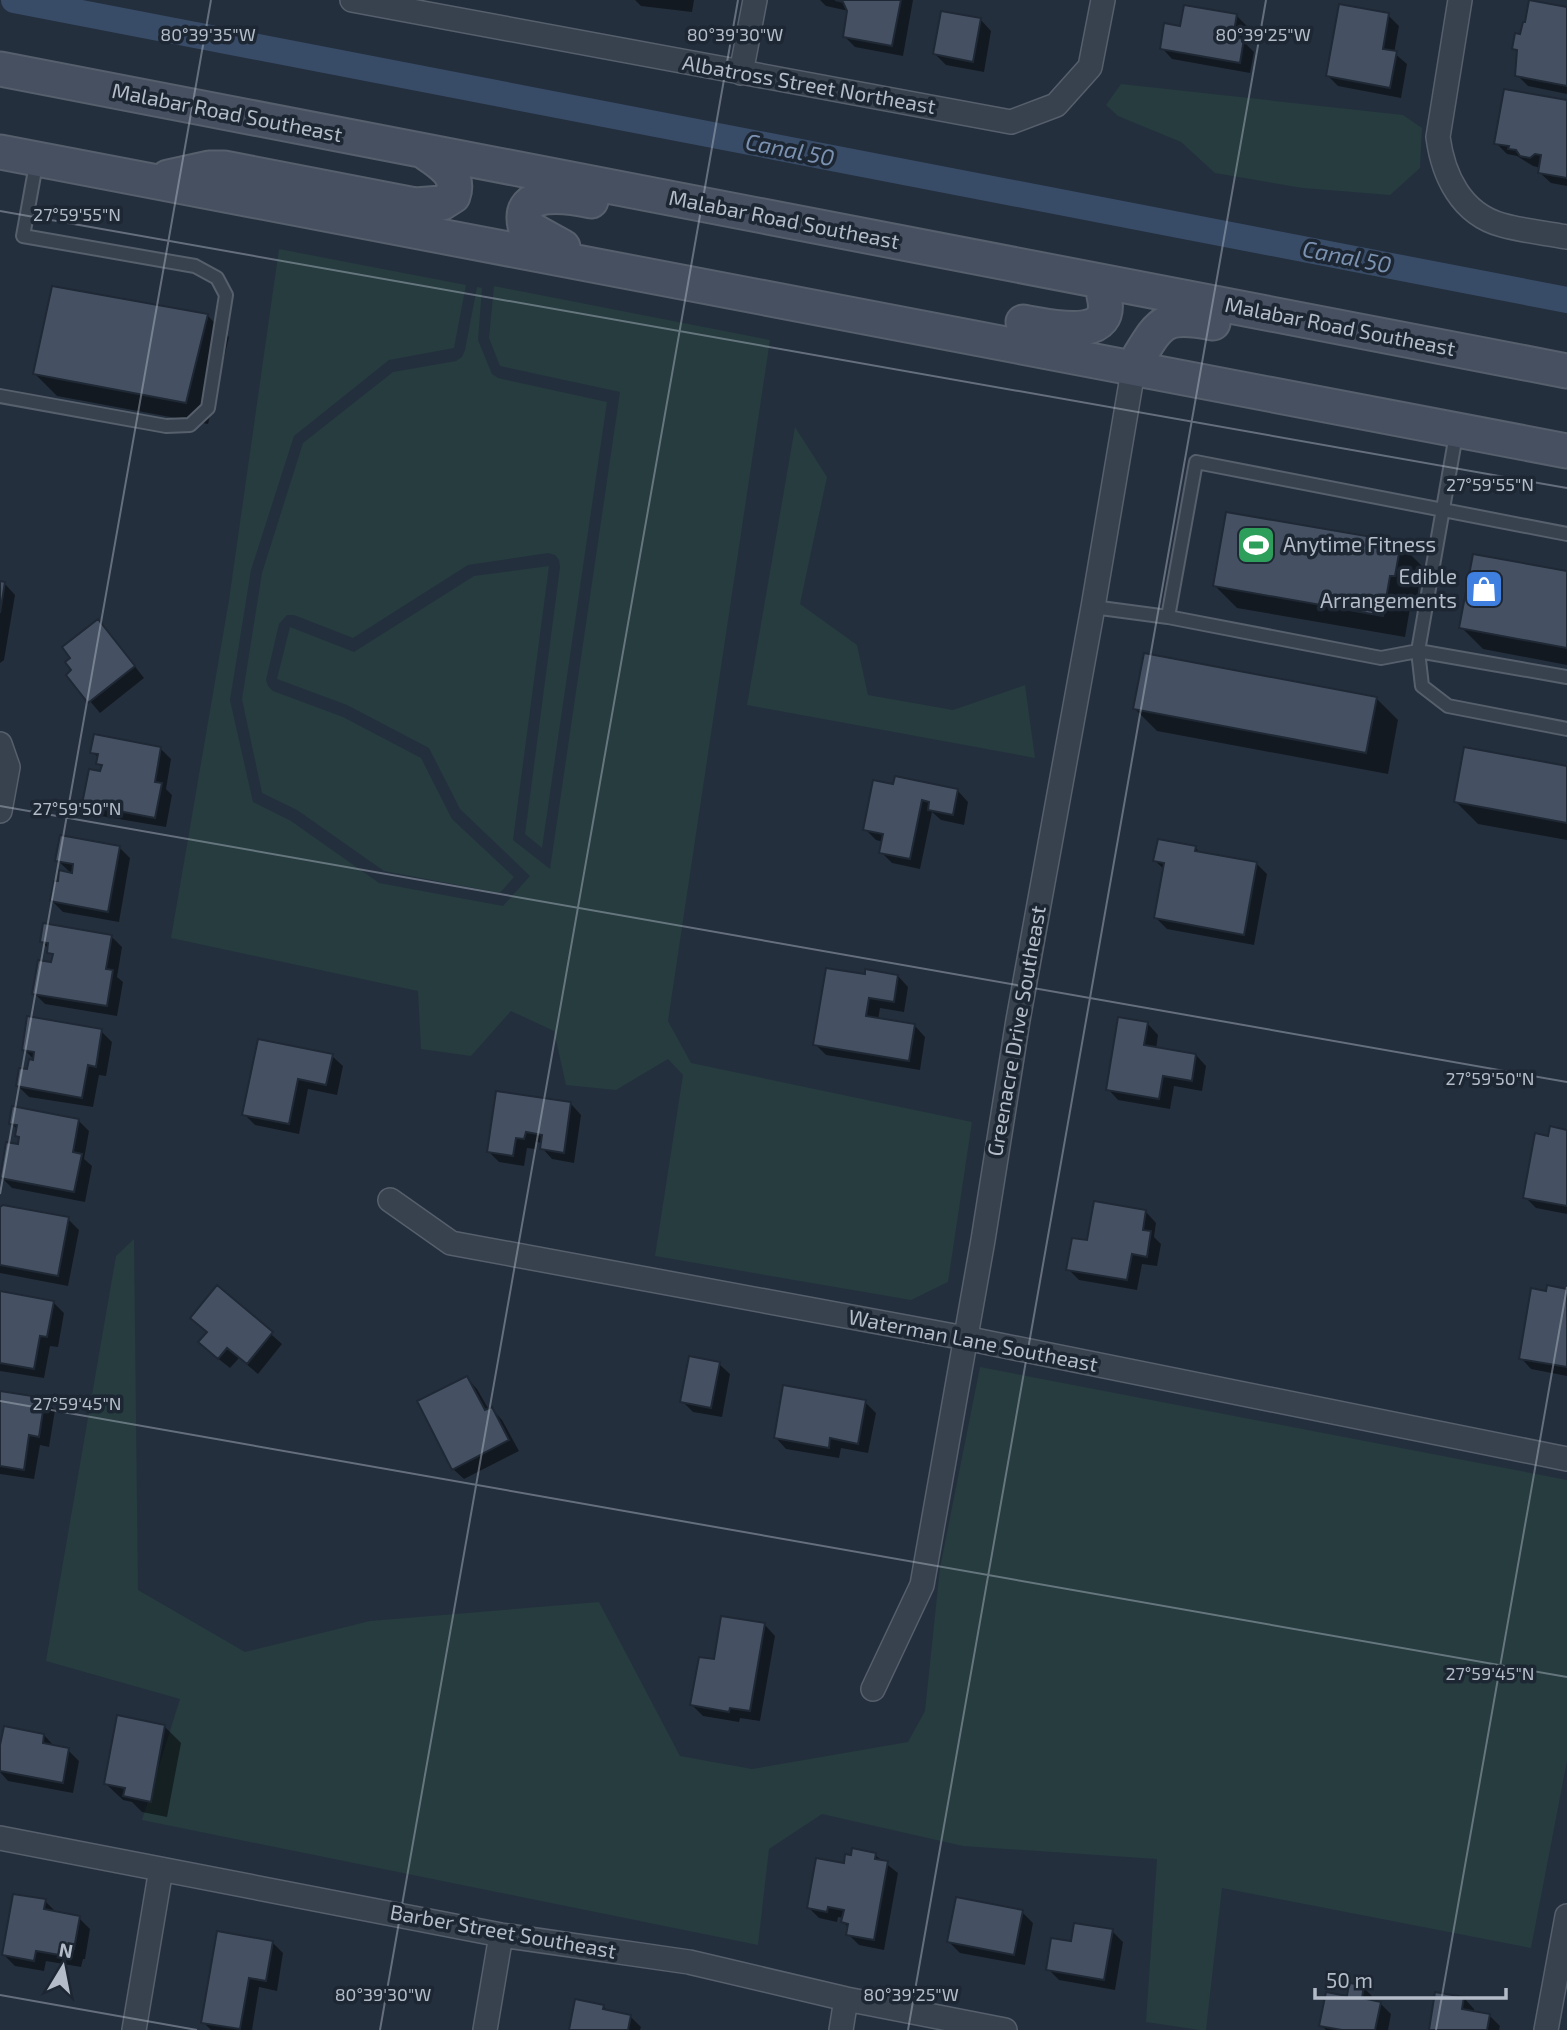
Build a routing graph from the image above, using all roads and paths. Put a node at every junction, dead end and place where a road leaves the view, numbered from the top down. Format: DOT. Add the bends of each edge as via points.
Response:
graph roads {
  1 [pos="352,0"];
  2 [pos="755,0"];
  3 [pos="1103,0"];
  4 [pos="1460,0"];
  5 [pos="400,4"];
  6 [pos="0,69"];
  7 [pos="741,73"];
  8 [pos="422,150"];
  9 [pos="0,152"];
  10 [pos="38,159"];
  11 [pos="152,181"];
  12 [pos="814,226"];
  13 [pos="1567,237"];
  14 [pos="587,259"];
  15 [pos="1073,276"];
  16 [pos="1104,296"];
  17 [pos="797,302"];
  18 [pos="1523,362"];
  19 [pos="1134,365"];
  20 [pos="1567,371"];
  21 [pos="0,396"];
  22 [pos="1457,429"];
  23 [pos="1567,429"];
  24 [pos="1493,436"];
  25 [pos="1567,451"];
  26 [pos="1442,510"];
  27 [pos="1567,534"];
  28 [pos="1093,607"];
  29 [pos="1168,617"];
  30 [pos="1418,651"];
  31 [pos="1567,677"];
  32 [pos="1567,729"];
  33 [pos="0,744"];
  34 [pos="0,811"];
  35 [pos="390,1200"];
  36 [pos="965,1338"];
  37 [pos="1567,1459"];
  38 [pos="873,1689"];
  39 [pos="0,1838"];
  40 [pos="161,1869"];
  41 [pos="1567,1916"];
  42 [pos="501,1935"];
  43 [pos="1562,1980"];
  44 [pos="846,1999"];
  45 [pos="134,2030"];
  46 [pos="485,2030"];
  47 [pos="841,2030"];
  48 [pos="1005,2030"];
  49 [pos="1546,2030"];
  1 -- 5 [label="street, Albatross Street Northeast"];
  2 -- 7 [label="street"];
  3 -- 7 [label="street, Albatross Street Northeast" via="1090,67 1056,105 1012,122"];
  4 -- 13 [label="street" via="1438,137 1448,178 1459,198 1499,225"];
  5 -- 7 [label="street, Albatross Street Northeast"];
  6 -- 8 [label="main road, Malabar Road Southeast"];
  8 -- 11 [label="main road" via="455,178 453,196 442,203 415,205 224,168"];
  8 -- 12 [label="main road, Malabar Road Southeast"];
  9 -- 10 [label="main road"];
  10 -- 11 [label="main road"];
  10 -- 21 [label="lane" via="23,236 195,266 217,278 226,295 208,408 190,425 166,426"];
  11 -- 14 [label="main road"];
  12 -- 14 [label="main road" via="755,233 583,199 556,196 527,205 522,215 525,226"];
  12 -- 15 [label="main road, Malabar Road Southeast"];
  14 -- 17 [label="main road"];
  15 -- 16 [label="main road"];
  15 -- 18 [label="main road, Malabar Road Southeast"];
  16 -- 17 [label="main road" via="1104,314 1084,329 871,293"];
  16 -- 19 [label="main road" via="1124,312 1136,340"];
  17 -- 19 [label="main road"];
  18 -- 19 [label="main road" via="1448,368 1188,318 1170,319 1156,331"];
  18 -- 20 [label="main road, Malabar Road Southeast"];
  19 -- 22 [label="main road"];
  19 -- 28 [label="street, Greenacre Drive Southeast"];
  22 -- 24 [label="main road"];
  22 -- 26 [label="lane"];
  23 -- 24 [label="main road" via="1529,426"];
  24 -- 25 [label="main road"];
  26 -- 27 [label="lane"];
  26 -- 29 [label="lane" via="1196,462"];
  26 -- 30 [label="lane"];
  28 -- 29 [label="lane"];
  28 -- 36 [label="street, Greenacre Drive Southeast"];
  29 -- 30 [label="lane" via="1381,658"];
  30 -- 31 [label="lane"];
  30 -- 32 [label="lane" via="1422,686 1448,706"];
  33 -- 34 [label="street" via="8,767"];
  35 -- 36 [label="street, Waterman Lane Southeast" via="451,1243"];
  36 -- 37 [label="street, Waterman Lane Southeast"];
  36 -- 38 [label="street, Greenacre Drive Southeast" via="922,1585"];
  39 -- 40 [label="street, Barber Street Southeast"];
  40 -- 42 [label="street, Barber Street Southeast"];
  40 -- 45 [label="street"];
  41 -- 43 [label="street"];
  42 -- 44 [label="street, Barber Street Southeast" via="689,1962"];
  42 -- 46 [label="street"];
  43 -- 49 [label="street"];
  44 -- 47 [label="street"];
  44 -- 48 [label="street, Barber Street Southeast"];
}
